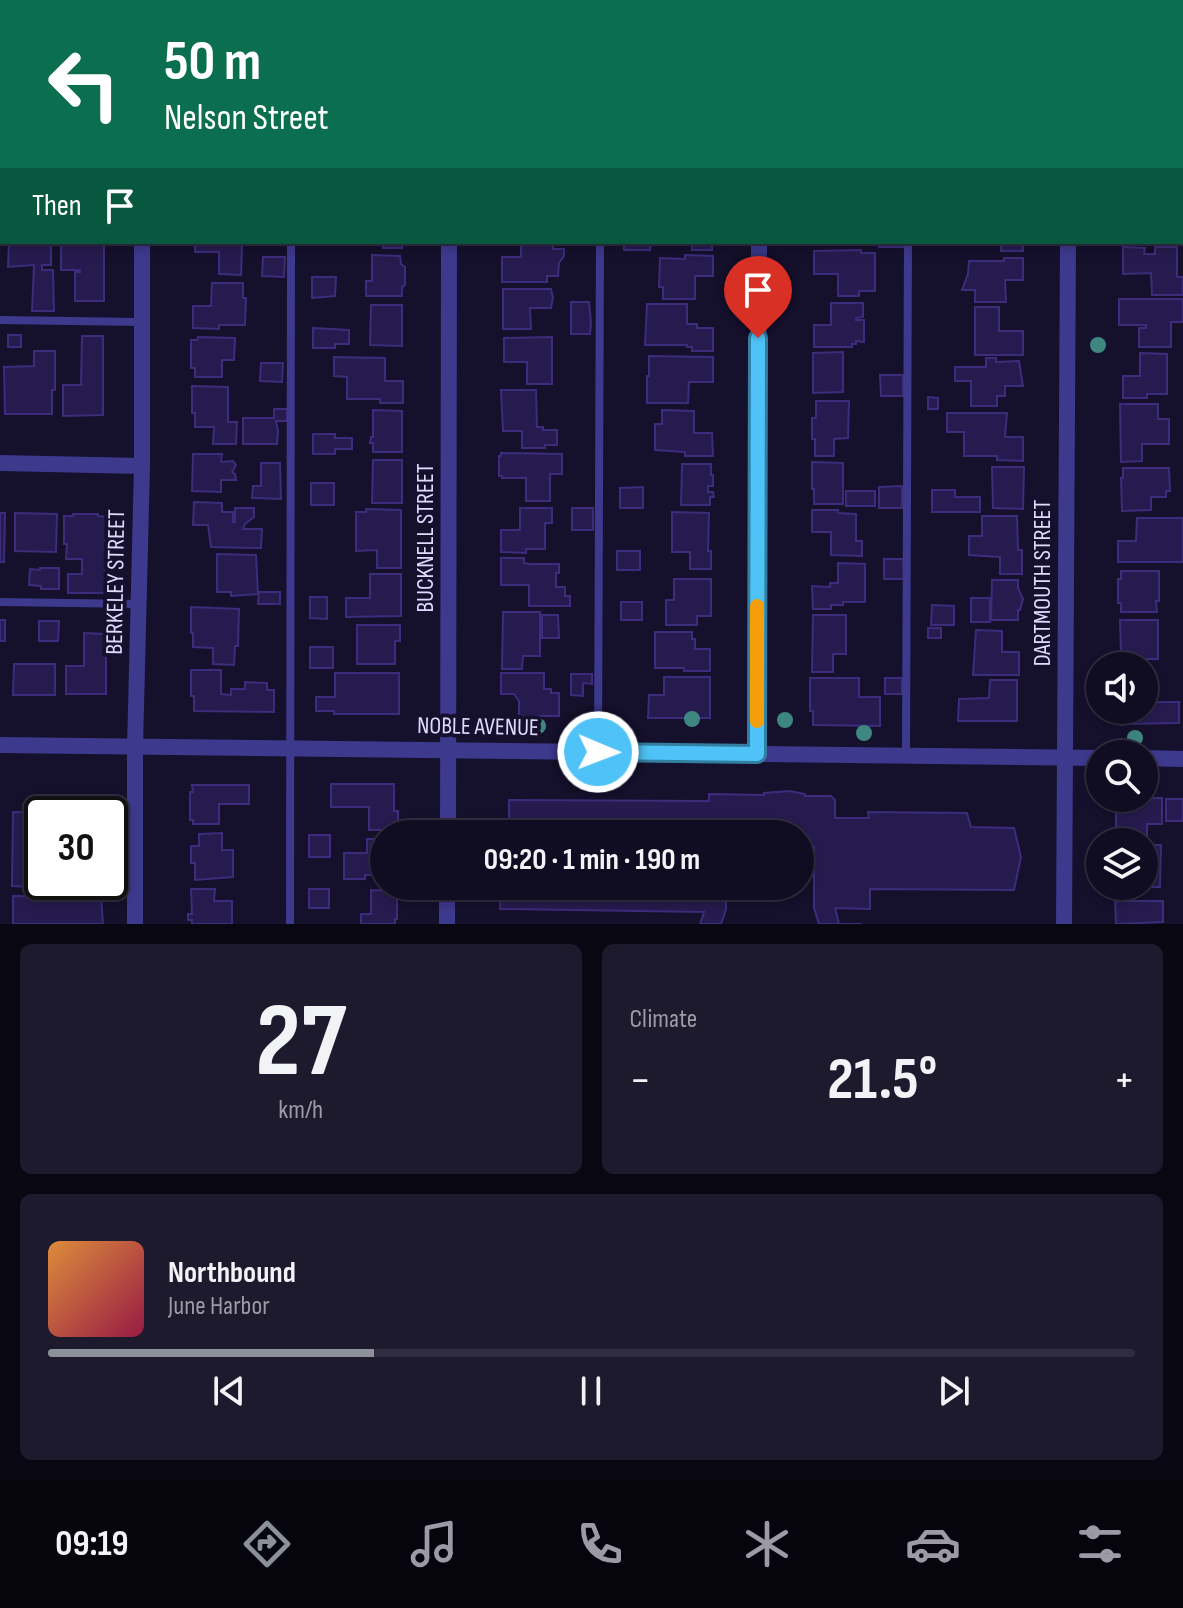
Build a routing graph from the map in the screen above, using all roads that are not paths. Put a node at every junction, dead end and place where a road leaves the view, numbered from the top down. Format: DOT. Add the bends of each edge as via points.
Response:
graph roads {
  1 [pos="142,244"];
  2 [pos="291,244"];
  3 [pos="449,244"];
  4 [pos="600,244"];
  5 [pos="759,244"];
  6 [pos="908,244"];
  7 [pos="1068,244"];
  8 [pos="0,320"];
  9 [pos="142,322"];
  10 [pos="0,463"];
  11 [pos="142,466"];
  12 [pos="0,602"];
  13 [pos="138,604"];
  14 [pos="0,745"];
  15 [pos="135,748"];
  16 [pos="291,749"];
  17 [pos="449,750"];
  18 [pos="598,752"];
  19 [pos="757,754"];
  20 [pos="906,756"];
  21 [pos="1065,757"];
  22 [pos="1086,758"];
  23 [pos="1158,758"];
  24 [pos="1183,759"];
  25 [pos="448,820"];
  26 [pos="447,900"];
  27 [pos="135,924"];
  28 [pos="290,924"];
  29 [pos="447,924"];
  30 [pos="1064,924"];
  1 -- 9 [label="street, BERKELEY STREET"];
  2 -- 16 [label="lane"];
  3 -- 17 [label="street, BUCKNELL STREET"];
  4 -- 18 [label="lane"];
  5 -- 19 [label="street"];
  6 -- 20 [label="lane"];
  7 -- 21 [label="street, DARTMOUTH STREET"];
  8 -- 9 [label="lane"];
  9 -- 11 [label="street, BERKELEY STREET"];
  10 -- 11 [label="street"];
  11 -- 13 [label="street, BERKELEY STREET"];
  12 -- 13 [label="lane"];
  13 -- 15 [label="street, BERKELEY STREET"];
  14 -- 15 [label="street, NOBLE AVENUE"];
  15 -- 16 [label="street, NOBLE AVENUE"];
  15 -- 27 [label="street, BERKELEY STREET"];
  16 -- 17 [label="street, NOBLE AVENUE"];
  16 -- 28 [label="lane"];
  17 -- 18 [label="street, NOBLE AVENUE"];
  17 -- 25 [label="street, BUCKNELL STREET"];
  18 -- 19 [label="street, NOBLE AVENUE"];
  19 -- 20 [label="street, NOBLE AVENUE"];
  20 -- 21 [label="street, NOBLE AVENUE"];
  21 -- 22 [label="street, NOBLE AVENUE"];
  21 -- 30 [label="street, DARTMOUTH STREET"];
  23 -- 24 [label="street"];
  26 -- 29 [label="street"];
}
